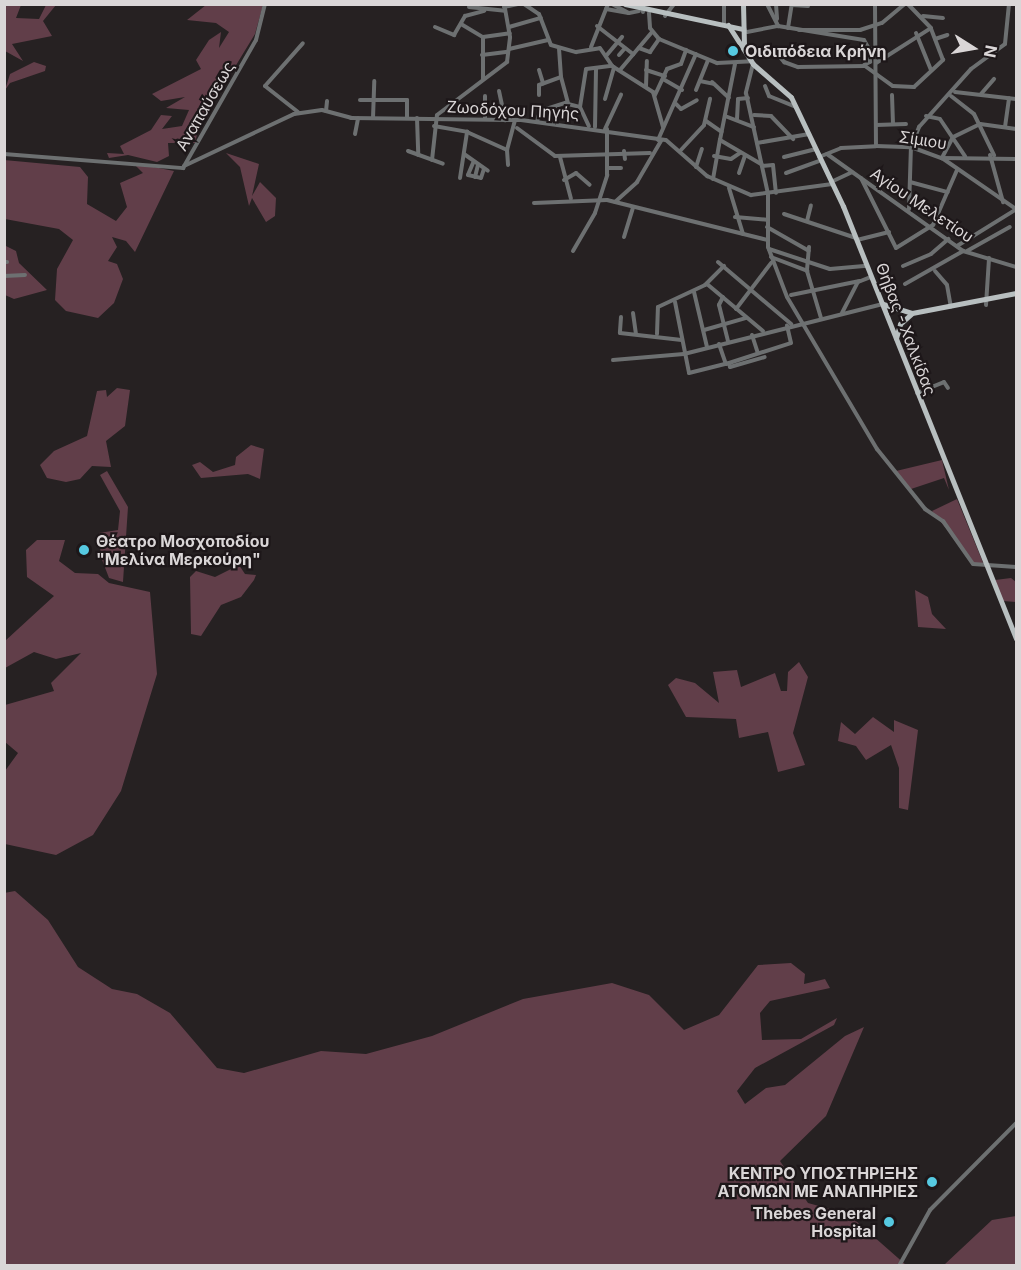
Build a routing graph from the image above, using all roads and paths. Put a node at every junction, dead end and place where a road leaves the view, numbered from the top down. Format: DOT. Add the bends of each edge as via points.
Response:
graph roads {
  1 [pos="265,4"];
  2 [pos="518,4"];
  3 [pos="524,4"];
  4 [pos="625,4"];
  5 [pos="642,4"];
  6 [pos="674,4"];
  7 [pos="724,4"];
  8 [pos="743,4"];
  9 [pos="767,4"];
  10 [pos="776,4"];
  11 [pos="875,4"];
  12 [pos="907,4"];
  13 [pos="1010,4"];
  14 [pos="792,5"];
  15 [pos="807,5"];
  16 [pos="609,6"];
  17 [pos="469,8"];
  18 [pos="504,8"];
  19 [pos="483,11"];
  20 [pos="644,12"];
  21 [pos="665,16"];
  22 [pos="922,16"];
  23 [pos="541,18"];
  24 [pos="943,18"];
  25 [pos="777,19"];
  26 [pos="461,24"];
  27 [pos="726,25"];
  28 [pos="597,26"];
  29 [pos="778,26"];
  30 [pos="875,26"];
  31 [pos="435,27"];
  32 [pos="509,27"];
  33 [pos="788,28"];
  34 [pos="931,28"];
  35 [pos="798,30"];
  36 [pos="652,32"];
  37 [pos="510,33"];
  38 [pos="742,33"];
  39 [pos="916,33"];
  40 [pos="947,35"];
  41 [pos="483,37"];
  42 [pos="622,37"];
  43 [pos="659,39"];
  44 [pos="935,39"];
  45 [pos="548,40"];
  46 [pos="618,42"];
  47 [pos="303,43"];
  48 [pos="744,45"];
  49 [pos="591,47"];
  50 [pos="625,48"];
  51 [pos="639,48"];
  52 [pos="559,49"];
  53 [pos="869,49"];
  54 [pos="875,49"];
  55 [pos="508,50"];
  56 [pos="686,50"];
  57 [pos="633,54"];
  58 [pos="696,54"];
  59 [pos="482,55"];
  60 [pos="619,55"];
  61 [pos="606,56"];
  62 [pos="708,60"];
  63 [pos="647,61"];
  64 [pos="752,62"];
  65 [pos="876,63"];
  66 [pos="735,64"];
  67 [pos="860,66"];
  68 [pos="613,67"];
  69 [pos="596,68"];
  70 [pos="539,70"];
  71 [pos="620,70"];
  72 [pos="646,70"];
  73 [pos="931,70"];
  74 [pos="876,71"];
  75 [pos="561,77"];
  76 [pos="664,78"];
  77 [pos="994,79"];
  78 [pos="483,80"];
  79 [pos="374,81"];
  80 [pos="700,81"];
  81 [pos="543,83"];
  82 [pos="646,86"];
  83 [pos="765,86"];
  84 [pos="682,90"];
  85 [pos="696,90"];
  86 [pos="499,91"];
  87 [pos="955,92"];
  88 [pos="621,94"];
  89 [pos="539,95"];
  90 [pos="655,95"];
  91 [pos="892,95"];
  92 [pos="980,95"];
  93 [pos="485,96"];
  94 [pos="950,96"];
  95 [pos="729,98"];
  96 [pos="748,98"];
  97 [pos="1009,98"];
  98 [pos="605,99"];
  99 [pos="710,99"];
  100 [pos="1017,99"];
  101 [pos="327,100"];
  102 [pos="360,100"];
  103 [pos="373,100"];
  104 [pos="697,100"];
  105 [pos="567,102"];
  106 [pos="676,104"];
  107 [pos="580,107"];
  108 [pos="796,107"];
  109 [pos="327,111"];
  110 [pos="298,112"];
  111 [pos="754,115"];
  112 [pos="725,116"];
  113 [pos="926,116"];
  114 [pos="358,118"];
  115 [pos="373,118"];
  116 [pos="407,118"];
  117 [pos="417,118"];
  118 [pos="435,118"];
  119 [pos="485,119"];
  120 [pos="737,119"];
  121 [pos="505,120"];
  122 [pos="515,120"];
  123 [pos="706,121"];
  124 [pos="537,122"];
  125 [pos="980,123"];
  126 [pos="893,124"];
  127 [pos="906,124"];
  128 [pos="876,125"];
  129 [pos="434,126"];
  130 [pos="589,127"];
  131 [pos="595,127"];
  132 [pos="754,127"];
  133 [pos="1005,127"];
  134 [pos="517,128"];
  135 [pos="663,128"];
  136 [pos="606,129"];
  137 [pos="1017,129"];
  138 [pos="729,130"];
  139 [pos="722,131"];
  140 [pos="467,132"];
  141 [pos="355,134"];
  142 [pos="808,134"];
  143 [pos="953,136"];
  144 [pos="793,139"];
  145 [pos="660,140"];
  146 [pos="668,140"];
  147 [pos="720,140"];
  148 [pos="757,143"];
  149 [pos="876,146"];
  150 [pos="911,147"];
  151 [pos="702,149"];
  152 [pos="816,149"];
  153 [pos="507,150"];
  154 [pos="408,151"];
  155 [pos="624,151"];
  156 [pos="680,152"];
  157 [pos="607,153"];
  158 [pos="650,153"];
  159 [pos="740,153"];
  160 [pos="4,154"];
  161 [pos="464,154"];
  162 [pos="827,154"];
  163 [pos="418,155"];
  164 [pos="992,155"];
  165 [pos="189,156"];
  166 [pos="714,156"];
  167 [pos="745,156"];
  168 [pos="966,156"];
  169 [pos="560,157"];
  170 [pos="784,157"];
  171 [pos="942,158"];
  172 [pos="625,159"];
  173 [pos="820,159"];
  174 [pos="1017,159"];
  175 [pos="432,160"];
  176 [pos="193,161"];
  177 [pos="443,164"];
  178 [pos="475,164"];
  179 [pos="508,165"];
  180 [pos="184,166"];
  181 [pos="762,166"];
  182 [pos="696,167"];
  183 [pos="608,168"];
  184 [pos="619,168"];
  185 [pos="634,169"];
  186 [pos="641,170"];
  187 [pos="957,170"];
  188 [pos="853,172"];
  189 [pos="739,173"];
  190 [pos="786,173"];
  191 [pos="475,177"];
  192 [pos="861,177"];
  193 [pos="460,178"];
  194 [pos="712,179"];
  195 [pos="564,180"];
  196 [pos="910,182"];
  197 [pos="832,183"];
  198 [pos="590,185"];
  199 [pos="729,187"];
  200 [pos="776,192"];
  201 [pos="948,192"];
  202 [pos="768,194"];
  203 [pos="571,199"];
  204 [pos="599,199"];
  205 [pos="615,202"];
  206 [pos="1003,202"];
  207 [pos="534,203"];
  208 [pos="811,205"];
  209 [pos="633,208"];
  210 [pos="909,209"];
  211 [pos="1016,209"];
  212 [pos="784,214"];
  213 [pos="735,217"];
  214 [pos="767,220"];
  215 [pos="807,222"];
  216 [pos="933,225"];
  217 [pos="767,227"];
  218 [pos="1010,227"];
  219 [pos="889,232"];
  220 [pos="624,237"];
  221 [pos="767,239"];
  222 [pos="857,239"];
  223 [pos="948,239"];
  224 [pos="957,246"];
  225 [pos="769,249"];
  226 [pos="573,251"];
  227 [pos="965,251"];
  228 [pos="989,258"];
  229 [pos="771,260"];
  230 [pos="718,262"];
  231 [pos="808,263"];
  232 [pos="723,266"];
  233 [pos="867,266"];
  234 [pos="903,266"];
  235 [pos="1017,267"];
  236 [pos="807,271"];
  237 [pos="935,271"];
  238 [pos="25,275"];
  239 [pos="4,276"];
  240 [pos="872,277"];
  241 [pos="860,281"];
  242 [pos="707,284"];
  243 [pos="905,284"];
  244 [pos="751,289"];
  245 [pos="812,290"];
  246 [pos="694,292"];
  247 [pos="1017,293"];
  248 [pos="791,295"];
  249 [pos="723,297"];
  250 [pos="675,302"];
  251 [pos="987,302"];
  252 [pos="883,304"];
  253 [pos="951,307"];
  254 [pos="736,309"];
  255 [pos="633,313"];
  256 [pos="842,313"];
  257 [pos="912,313"];
  258 [pos="621,317"];
  259 [pos="747,318"];
  260 [pos="821,318"];
  261 [pos="802,322"];
  262 [pos="723,325"];
  263 [pos="789,325"];
  264 [pos="704,330"];
  265 [pos="763,332"];
  266 [pos="636,334"];
  267 [pos="657,334"];
  268 [pos="752,335"];
  269 [pos="682,340"];
  270 [pos="896,340"];
  271 [pos="728,342"];
  272 [pos="719,344"];
  273 [pos="708,347"];
  274 [pos="684,354"];
  275 [pos="758,355"];
  276 [pos="765,357"];
  277 [pos="613,360"];
  278 [pos="727,363"];
  279 [pos="948,388"];
  280 [pos="917,393"];
  281 [pos="987,567"];
  282 [pos="1017,567"];
  283 [pos="1017,639"];
  284 [pos="1017,1123"];
  285 [pos="898,1266"];
  1 -- 165 [label="street, Αναπαύσεως" via="256,40"];
  2 -- 18 [label="street"];
  3 -- 23 [label="street"];
  4 -- 20 [label="main road"];
  5 -- 20 [label="street"];
  6 -- 21 [label="street"];
  7 -- 27 [label="street"];
  8 -- 38 [label="main road"];
  9 -- 25 [label="street"];
  10 -- 25 [label="street"];
  11 -- 30 [label="street"];
  12 -- 22 [label="street"];
  12 -- 30 [label="street"];
  13 -- 87 [label="street" via="1005,44 971,69"];
  14 -- 15 [label="street"];
  14 -- 33 [label="street"];
  16 -- 20 [label="street" via="628,14"];
  16 -- 28 [label="street"];
  17 -- 19 [label="street"];
  18 -- 19 [label="street"];
  18 -- 32 [label="street"];
  19 -- 26 [label="street" via="465,16"];
  20 -- 21 [label="main road"];
  20 -- 36 [label="street"];
  21 -- 27 [label="main road"];
  22 -- 24 [label="street"];
  22 -- 34 [label="street"];
  23 -- 32 [label="street"];
  23 -- 45 [label="street"];
  25 -- 29 [label="street"];
  26 -- 31 [label="street" via="454,35"];
  26 -- 41 [label="street"];
  27 -- 38 [label="main road"];
  28 -- 46 [label="street"];
  28 -- 49 [label="street"];
  29 -- 33 [label="street"];
  29 -- 38 [label="street"];
  30 -- 35 [label="street"];
  30 -- 54 [label="street"];
  32 -- 37 [label="street"];
  33 -- 35 [label="street"];
  34 -- 39 [label="street"];
  34 -- 44 [label="street"];
  35 -- 53 [label="street" via="864,40"];
  36 -- 43 [label="street"];
  36 -- 51 [label="street"];
  37 -- 41 [label="street"];
  37 -- 55 [label="street"];
  38 -- 48 [label="main road"];
  39 -- 65 [label="street"];
  39 -- 73 [label="street"];
  40 -- 44 [label="street"];
  41 -- 59 [label="street"];
  42 -- 46 [label="street"];
  43 -- 51 [label="street" via="650,52"];
  43 -- 56 [label="street"];
  44 -- 73 [label="street" via="943,60"];
  45 -- 52 [label="street"];
  45 -- 55 [label="street"];
  46 -- 50 [label="street"];
  46 -- 61 [label="street"];
  47 -- 110 [label="street" via="265,86"];
  48 -- 64 [label="main road, Θήβας - Χαλκίδας"];
  48 -- 67 [label="street" via="774,50 784,63 798,68"];
  49 -- 52 [label="street" via="576,52"];
  49 -- 61 [label="street"];
  50 -- 57 [label="street"];
  50 -- 60 [label="street"];
  51 -- 57 [label="street"];
  52 -- 75 [label="street"];
  53 -- 54 [label="street"];
  53 -- 67 [label="street" via="870,62"];
  54 -- 65 [label="street"];
  55 -- 59 [label="street"];
  55 -- 78 [label="street" via="505,65"];
  56 -- 58 [label="street"];
  56 -- 76 [label="street" via="682,63 674,63"];
  57 -- 71 [label="street"];
  58 -- 62 [label="street"];
  58 -- 84 [label="street"];
  59 -- 78 [label="street"];
  61 -- 68 [label="street"];
  62 -- 66 [label="street"];
  62 -- 80 [label="street"];
  63 -- 72 [label="street"];
  64 -- 66 [label="street"];
  64 -- 96 [label="street"];
  64 -- 108 [label="main road, Θήβας - Χαλκίδας" via="784,88"];
  65 -- 74 [label="street"];
  66 -- 95 [label="street"];
  67 -- 74 [label="street"];
  68 -- 69 [label="street"];
  68 -- 71 [label="street"];
  68 -- 98 [label="street"];
  69 -- 107 [label="street" via="583,73"];
  69 -- 131 [label="street"];
  70 -- 81 [label="street"];
  71 -- 82 [label="street"];
  72 -- 76 [label="street"];
  72 -- 82 [label="street"];
  73 -- 74 [label="street" via="917,86 905,89"];
  74 -- 128 [label="street"];
  75 -- 81 [label="street"];
  75 -- 105 [label="street"];
  76 -- 84 [label="street"];
  76 -- 90 [label="street"];
  77 -- 92 [label="street"];
  78 -- 118 [label="street"];
  79 -- 103 [label="street"];
  80 -- 85 [label="street"];
  80 -- 95 [label="street" via="713,83"];
  81 -- 89 [label="street"];
  82 -- 90 [label="street"];
  83 -- 108 [label="street" via="767,94"];
  84 -- 106 [label="street"];
  86 -- 121 [label="street"];
  87 -- 92 [label="street"];
  87 -- 94 [label="street"];
  88 -- 136 [label="street"];
  90 -- 135 [label="street"];
  91 -- 126 [label="street"];
  92 -- 97 [label="street"];
  93 -- 119 [label="street"];
  94 -- 113 [label="street"];
  94 -- 125 [label="street"];
  95 -- 112 [label="street"];
  96 -- 111 [label="street"];
  96 -- 120 [label="street" via="738,99"];
  97 -- 100 [label="street"];
  97 -- 133 [label="street"];
  99 -- 123 [label="street"];
  101 -- 109 [label="street"];
  102 -- 103 [label="street"];
  103 -- 115 [label="street"];
  103 -- 116 [label="street" via="407,100"];
  104 -- 106 [label="street" via="681,109"];
  105 -- 107 [label="street"];
  105 -- 124 [label="street" via="540,111"];
  106 -- 135 [label="street"];
  107 -- 130 [label="street"];
  108 -- 142 [label="main road, Θήβας - Χαλκίδας"];
  109 -- 110 [label="street, Ζωοδόχου Πηγής"];
  109 -- 114 [label="street, Ζωοδόχου Πηγής"];
  110 -- 176 [label="street, Ζωοδόχου Πηγής"];
  111 -- 132 [label="street"];
  111 -- 144 [label="street" via="771,116"];
  112 -- 120 [label="street"];
  112 -- 139 [label="street"];
  113 -- 143 [label="street" via="940,119"];
  113 -- 150 [label="street"];
  114 -- 115 [label="street, Ζωοδόχου Πηγής"];
  114 -- 141 [label="street"];
  115 -- 116 [label="street, Ζωοδόχου Πηγής"];
  116 -- 117 [label="street, Ζωοδόχου Πηγής"];
  117 -- 118 [label="street, Ζωοδόχου Πηγής"];
  117 -- 163 [label="street"];
  118 -- 119 [label="street, Ζωοδόχου Πηγής"];
  118 -- 129 [label="street"];
  119 -- 121 [label="street, Ζωοδόχου Πηγής"];
  120 -- 132 [label="street"];
  121 -- 122 [label="street, Ζωοδόχου Πηγής"];
  122 -- 124 [label="street, Ζωοδόχου Πηγής"];
  122 -- 134 [label="street"];
  123 -- 139 [label="street"];
  123 -- 156 [label="street"];
  124 -- 130 [label="street, Ζωοδόχου Πηγής"];
  125 -- 133 [label="street"];
  125 -- 143 [label="street"];
  125 -- 164 [label="street"];
  126 -- 127 [label="street"];
  126 -- 128 [label="street"];
  128 -- 149 [label="street"];
  129 -- 140 [label="street"];
  129 -- 175 [label="street"];
  130 -- 131 [label="street, Ζωοδόχου Πηγής"];
  131 -- 136 [label="street, Ζωοδόχου Πηγής"];
  132 -- 148 [label="street"];
  133 -- 137 [label="street"];
  134 -- 153 [label="street"];
  134 -- 169 [label="street" via="546,153"];
  135 -- 145 [label="street"];
  135 -- 146 [label="street"];
  136 -- 145 [label="street, Ζωοδόχου Πηγής"];
  136 -- 157 [label="street"];
  138 -- 139 [label="street"];
  139 -- 147 [label="street"];
  140 -- 153 [label="street"];
  140 -- 161 [label="street"];
  142 -- 144 [label="street"];
  142 -- 152 [label="main road, Θήβας - Χαλκίδας"];
  143 -- 168 [label="street"];
  143 -- 171 [label="street"];
  144 -- 148 [label="street"];
  145 -- 146 [label="street, Ζωοδόχου Πηγής"];
  145 -- 158 [label="street"];
  146 -- 156 [label="street"];
  147 -- 159 [label="street"];
  147 -- 166 [label="street"];
  148 -- 181 [label="street"];
  149 -- 150 [label="street, Σίμιου"];
  149 -- 162 [label="street, Σίμιου"];
  150 -- 171 [label="street, Σίμιου"];
  150 -- 196 [label="street"];
  151 -- 182 [label="street"];
  152 -- 170 [label="street"];
  152 -- 173 [label="main road, Θήβας - Χαλκίδας"];
  153 -- 179 [label="street"];
  154 -- 163 [label="street"];
  155 -- 157 [label="street"];
  155 -- 158 [label="street"];
  155 -- 172 [label="street"];
  156 -- 182 [label="street"];
  157 -- 169 [label="street"];
  157 -- 183 [label="street"];
  158 -- 186 [label="street"];
  159 -- 166 [label="street" via="731,159"];
  159 -- 167 [label="street"];
  160 -- 180 [label="street, Αναπαύσεως"];
  161 -- 178 [label="street"];
  161 -- 193 [label="street"];
  162 -- 173 [label="street"];
  162 -- 188 [label="street, Αγίου Μελετίου"];
  163 -- 175 [label="street"];
  164 -- 168 [label="street, Σίμιου"];
  164 -- 174 [label="street, Σίμιου"];
  164 -- 206 [label="street"];
  165 -- 176 [label="street"];
  165 -- 180 [label="street, Αναπαύσεως"];
  166 -- 194 [label="street"];
  167 -- 181 [label="street"];
  167 -- 189 [label="street"];
  168 -- 171 [label="street, Σίμιου"];
  169 -- 195 [label="street"];
  171 -- 187 [label="street"];
  173 -- 190 [label="street"];
  173 -- 197 [label="main road, Θήβας - Χαλκίδας"];
  175 -- 177 [label="street"];
  176 -- 180 [label="street, Ζωοδόχου Πηγής"];
  178 -- 191 [label="street"];
  178 -- 191 [label="street" via="467,173"];
  178 -- 191 [label="street" via="486,170 481,178"];
  181 -- 200 [label="street" via="773,165"];
  181 -- 202 [label="street"];
  182 -- 194 [label="street"];
  183 -- 184 [label="street"];
  183 -- 204 [label="street"];
  185 -- 186 [label="street"];
  186 -- 205 [label="street" via="637,182"];
  187 -- 201 [label="street"];
  187 -- 206 [label="street"];
  188 -- 192 [label="street, Αγίου Μελετίου"];
  188 -- 197 [label="street"];
  192 -- 210 [label="street, Αγίου Μελετίου"];
  192 -- 219 [label="street"];
  194 -- 199 [label="street"];
  195 -- 198 [label="street" via="576,173"];
  195 -- 203 [label="street"];
  196 -- 201 [label="street"];
  196 -- 210 [label="street"];
  197 -- 200 [label="street"];
  197 -- 222 [label="main road, Θήβας - Χαλκίδας"];
  199 -- 202 [label="street" via="751,195"];
  199 -- 213 [label="street"];
  200 -- 202 [label="street"];
  201 -- 216 [label="street"];
  202 -- 214 [label="street"];
  203 -- 204 [label="street"];
  203 -- 207 [label="street"];
  204 -- 205 [label="street"];
  204 -- 226 [label="street"];
  205 -- 209 [label="street"];
  206 -- 211 [label="street"];
  208 -- 215 [label="street"];
  209 -- 220 [label="street"];
  209 -- 221 [label="street"];
  210 -- 216 [label="street, Αγίου Μελετίου"];
  211 -- 224 [label="street"];
  212 -- 215 [label="street"];
  213 -- 214 [label="street"];
  213 -- 221 [label="street" via="741,233"];
  214 -- 217 [label="street"];
  215 -- 222 [label="street"];
  216 -- 219 [label="street" via="896,248"];
  216 -- 223 [label="street, Αγίου Μελετίου"];
  217 -- 221 [label="street"];
  217 -- 231 [label="street" via="809,249"];
  218 -- 227 [label="street"];
  219 -- 222 [label="street"];
  221 -- 225 [label="street"];
  222 -- 233 [label="main road, Θήβας - Χαλκίδας"];
  223 -- 224 [label="street, Αγίου Μελετίου"];
  223 -- 234 [label="street" via="931,254"];
  224 -- 227 [label="street, Αγίου Μελετίου"];
  225 -- 229 [label="street"];
  225 -- 231 [label="street"];
  227 -- 228 [label="street, Αγίου Μελετίου"];
  227 -- 237 [label="street"];
  228 -- 235 [label="street, Αγίου Μελετίου"];
  228 -- 251 [label="street"];
  229 -- 236 [label="street"];
  229 -- 244 [label="street"];
  229 -- 261 [label="street"];
  230 -- 232 [label="street"];
  231 -- 233 [label="street" via="830,269"];
  231 -- 236 [label="street"];
  232 -- 242 [label="street"];
  232 -- 244 [label="street"];
  233 -- 240 [label="main road, Θήβας - Χαλκίδας"];
  236 -- 245 [label="street"];
  237 -- 243 [label="street"];
  237 -- 253 [label="street" via="947,285"];
  238 -- 239 [label="street"];
  240 -- 241 [label="street"];
  240 -- 252 [label="main road, Θήβας - Χαλκίδας"];
  241 -- 245 [label="street"];
  241 -- 256 [label="street"];
  242 -- 246 [label="street"];
  242 -- 249 [label="street"];
  244 -- 254 [label="street"];
  244 -- 263 [label="street"];
  245 -- 248 [label="street"];
  245 -- 260 [label="street"];
  246 -- 250 [label="street"];
  246 -- 264 [label="street"];
  247 -- 251 [label="main road"];
  249 -- 254 [label="street"];
  249 -- 262 [label="street" via="719,305"];
  250 -- 267 [label="street" via="657,309"];
  250 -- 269 [label="street"];
  251 -- 253 [label="main road"];
  252 -- 256 [label="street"];
  252 -- 257 [label="main road"];
  252 -- 270 [label="main road, Θήβας - Χαλκίδας"];
  253 -- 257 [label="main road"];
  254 -- 259 [label="street"];
  255 -- 266 [label="street"];
  256 -- 260 [label="street"];
  257 -- 270 [label="main road" via="900,324"];
  258 -- 266 [label="street" via="618,332"];
  259 -- 262 [label="street"];
  259 -- 265 [label="street"];
  260 -- 261 [label="street"];
  261 -- 263 [label="street"];
  261 -- 281 [label="street" via="886,461 925,509 945,524 969,560"];
  262 -- 264 [label="street"];
  262 -- 271 [label="street"];
  263 -- 265 [label="street"];
  263 -- 275 [label="street" via="791,343"];
  264 -- 273 [label="street"];
  265 -- 268 [label="street"];
  266 -- 267 [label="street"];
  267 -- 269 [label="street"];
  268 -- 271 [label="street"];
  268 -- 275 [label="street"];
  269 -- 274 [label="street"];
  270 -- 280 [label="main road, Θήβας - Χαλκίδας"];
  271 -- 272 [label="street"];
  272 -- 273 [label="street"];
  272 -- 278 [label="street"];
  273 -- 274 [label="street"];
  274 -- 277 [label="street"];
  274 -- 278 [label="street" via="690,374"];
  275 -- 276 [label="street"];
  275 -- 278 [label="street" via="730,367"];
  279 -- 280 [label="street" via="944,382"];
  280 -- 281 [label="main road, Θήβας - Χαλκίδας"];
  281 -- 282 [label="street"];
  281 -- 283 [label="main road, Θήβας - Χαλκίδας"];
  284 -- 285 [label="street" via="930,1210"];
}
